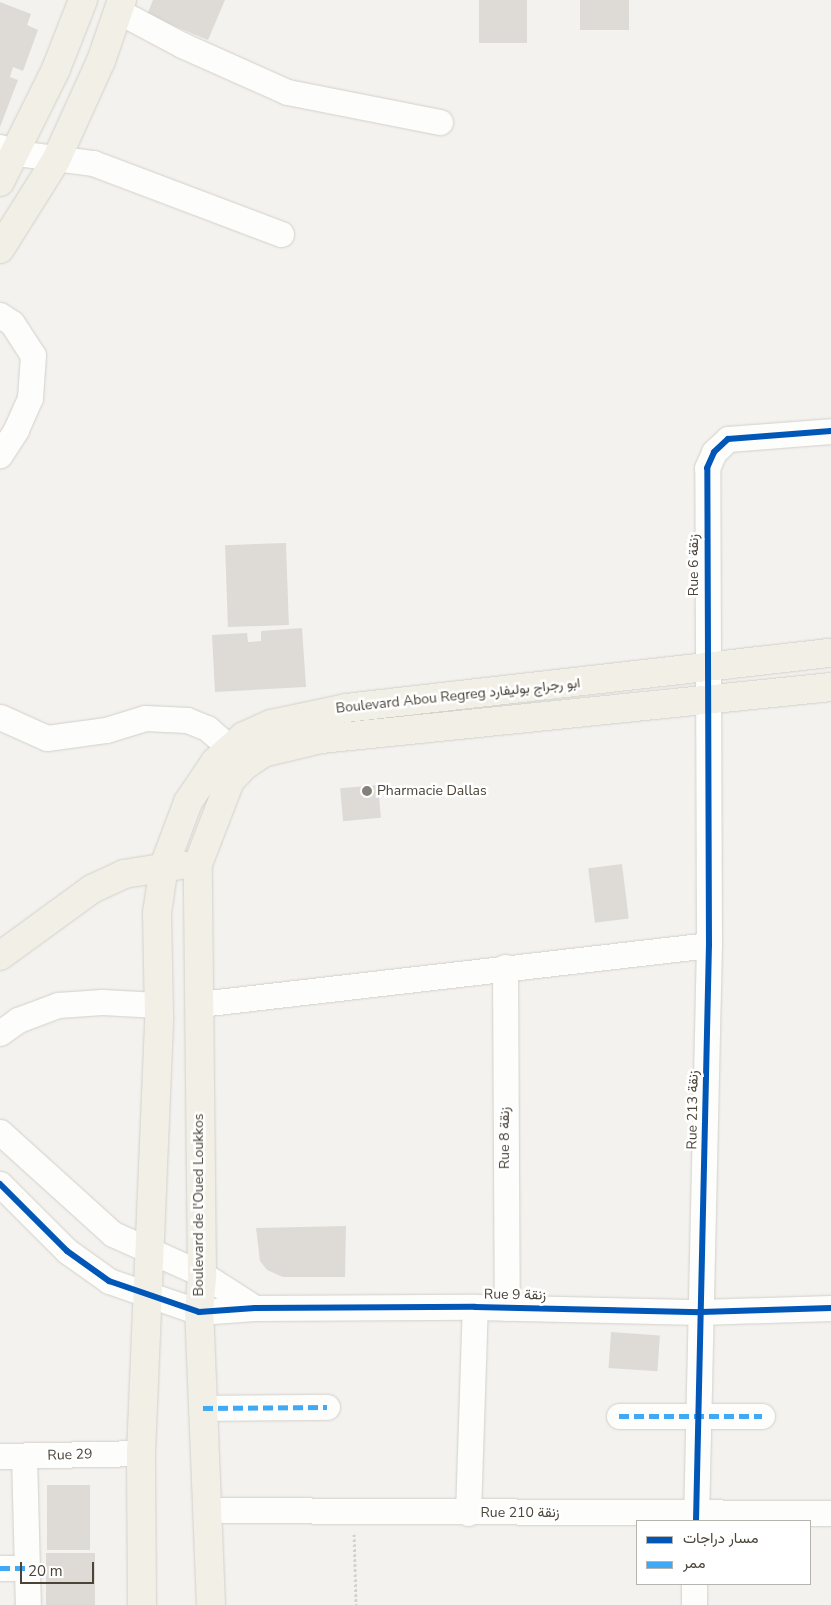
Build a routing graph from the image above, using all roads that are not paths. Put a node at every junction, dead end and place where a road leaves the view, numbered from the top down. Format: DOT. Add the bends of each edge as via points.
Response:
graph roads {
  1 [pos="83,0"];
  2 [pos="120,6"];
  3 [pos="440,122"];
  4 [pos="8,150"];
  5 [pos="56,160"];
  6 [pos="0,182"];
  7 [pos="281,234"];
  8 [pos="0,249"];
  9 [pos="0,315"];
  10 [pos="831,430"];
  11 [pos="0,454"];
  12 [pos="831,653"];
  13 [pos="707,669"];
  14 [pos="831,687"];
  15 [pos="708,700"];
  16 [pos="0,717"];
  17 [pos="230,748"];
  18 [pos="198,864"];
  19 [pos="164,866"];
  20 [pos="709,945"];
  21 [pos="0,956"];
  22 [pos="506,967"];
  23 [pos="200,1004"];
  24 [pos="158,1005"];
  25 [pos="0,1033"];
  26 [pos="0,1132"];
  27 [pos="1,1187"];
  28 [pos="148,1251"];
  29 [pos="202,1274"];
  30 [pos="147,1297"];
  31 [pos="475,1307"];
  32 [pos="255,1308"];
  33 [pos="507,1308"];
  34 [pos="831,1308"];
  35 [pos="199,1312"];
  36 [pos="701,1312"];
  37 [pos="327,1407"];
  38 [pos="203,1408"];
  39 [pos="619,1416"];
  40 [pos="762,1416"];
  41 [pos="698,1417"];
  42 [pos="141,1453"];
  43 [pos="12,1456"];
  44 [pos="208,1510"];
  45 [pos="468,1513"];
  46 [pos="831,1513"];
  47 [pos="696,1517"];
  48 [pos="0,1568"];
  49 [pos="27,1568"];
  50 [pos="694,1585"];
  51 [pos="28,1605"];
  52 [pos="142,1605"];
  53 [pos="211,1605"];
  54 [pos="694,1605"];
  1 -- 4 [label="main road" via="56,69"];
  2 -- 3 [label="street" via="182,45 287,92"];
  2 -- 5 [label="main road" via="101,61"];
  4 -- 5 [label="street"];
  4 -- 6 [label="main road"];
  5 -- 7 [label="street" via="93,163"];
  5 -- 8 [label="main road"];
  9 -- 11 [label="street" via="12,323 33,355 30,398 16,430"];
  10 -- 13 [label="street, Rue 6 زنقة" via="728,439 714,452 707,468"];
  12 -- 13 [label="main road, Boulevard Abou Regreg ابو رجراج بوليفارد"];
  13 -- 15 [label="street, Rue 6 زنقة"];
  13 -- 17 [label="main road, Boulevard Abou Regreg ابو رجراج بوليفارد" via="346,708 271,724 244,736"];
  14 -- 15 [label="main road, Boulevard Abou Regreg ابو رجراج بوليفارد"];
  15 -- 18 [label="main road, Boulevard Abou Regreg ابو رجراج بوليفارد" via="321,739 263,753 230,781"];
  15 -- 20 [label="street, Rue 213 زنقة"];
  16 -- 17 [label="street" via="47,738 106,730 145,718 187,720 207,728"];
  17 -- 19 [label="main road, Boulevard Abou Regreg ابو رجراج بوليفارد" via="214,762 188,802"];
  18 -- 19 [label="main road"];
  18 -- 23 [label="main road, Boulevard de l'Oued Loukkos"];
  19 -- 21 [label="main road" via="124,874 92,889"];
  19 -- 24 [label="main road" via="157,914"];
  20 -- 22 [label="street"];
  20 -- 36 [label="street, Rue 213 زنقة"];
  22 -- 23 [label="street"];
  22 -- 33 [label="street, Rue 8 زنقة"];
  23 -- 29 [label="main road, Boulevard de l'Oued Loukkos"];
  24 -- 25 [label="street" via="102,1002 58,1005 18,1020"];
  24 -- 28 [label="main road"];
  26 -- 28 [label="street" via="113,1234"];
  27 -- 30 [label="street" via="66,1251 110,1281"];
  28 -- 29 [label="street"];
  28 -- 30 [label="main road"];
  29 -- 32 [label="street"];
  29 -- 35 [label="main road, Boulevard de l'Oued Loukkos"];
  30 -- 35 [label="street"];
  30 -- 42 [label="main road"];
  31 -- 32 [label="street, Rue 9 زنقة"];
  31 -- 33 [label="street, Rue 9 زنقة"];
  31 -- 45 [label="street"];
  32 -- 35 [label="street, Rue 9 زنقة"];
  33 -- 36 [label="street, Rue 9 زنقة"];
  34 -- 36 [label="street, Rue 9 زنقة"];
  35 -- 38 [label="main road, Boulevard de l'Oued Loukkos"];
  36 -- 41 [label="street, Rue 213 زنقة"];
  37 -- 38 [label="street"];
  38 -- 44 [label="main road, Boulevard de l'Oued Loukkos"];
  39 -- 41 [label="street"];
  40 -- 41 [label="street"];
  41 -- 47 [label="street, Rue 213 زنقة"];
  42 -- 43 [label="street, Rue 29"];
  42 -- 52 [label="main road"];
  43 -- 49 [label="street"];
  44 -- 45 [label="street, Rue 210 زنقة"];
  44 -- 53 [label="main road, Boulevard de l'Oued Loukkos"];
  45 -- 47 [label="street, Rue 210 زنقة"];
  46 -- 47 [label="street, Rue 210 زنقة"];
  48 -- 49 [label="street"];
  49 -- 51 [label="street"];
  50 -- 54 [label="street"];
}
